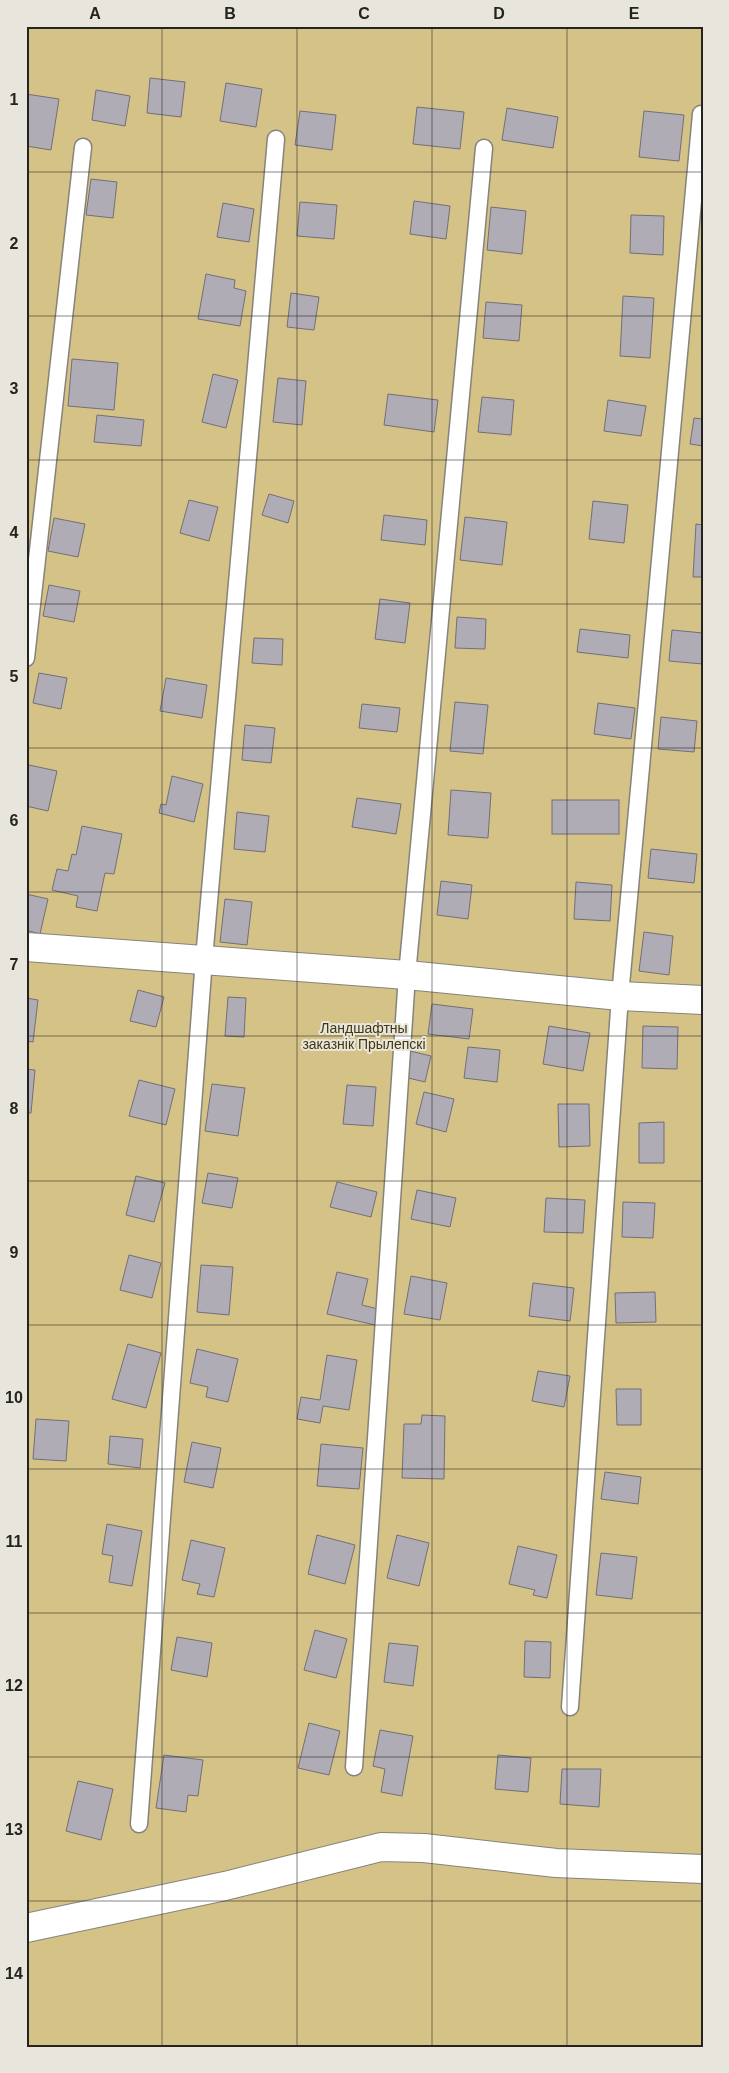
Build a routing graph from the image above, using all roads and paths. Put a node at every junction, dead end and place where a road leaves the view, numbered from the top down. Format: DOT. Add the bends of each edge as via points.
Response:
graph roads {
  1 [pos="701,114"];
  2 [pos="276,138"];
  3 [pos="83,147"];
  4 [pos="484,148"];
  5 [pos="26,658"];
  6 [pos="26,946"];
  7 [pos="204,959"];
  8 [pos="407,975"];
  9 [pos="620,996"];
  10 [pos="703,1000"];
  11 [pos="570,1707"];
  12 [pos="354,1767"];
  13 [pos="139,1824"];
  14 [pos="703,1869"];
  15 [pos="26,1928"];
  1 -- 9 [label="lane"];
  2 -- 7 [label="lane"];
  3 -- 5 [label="lane"];
  4 -- 8 [label="lane"];
  6 -- 7 [label="street"];
  7 -- 8 [label="street"];
  7 -- 13 [label="lane"];
  8 -- 9 [label="street"];
  8 -- 12 [label="lane"];
  9 -- 10 [label="street"];
  9 -- 11 [label="lane"];
  14 -- 15 [label="street" via="556,1863 424,1848 382,1847 225,1886"];
}
